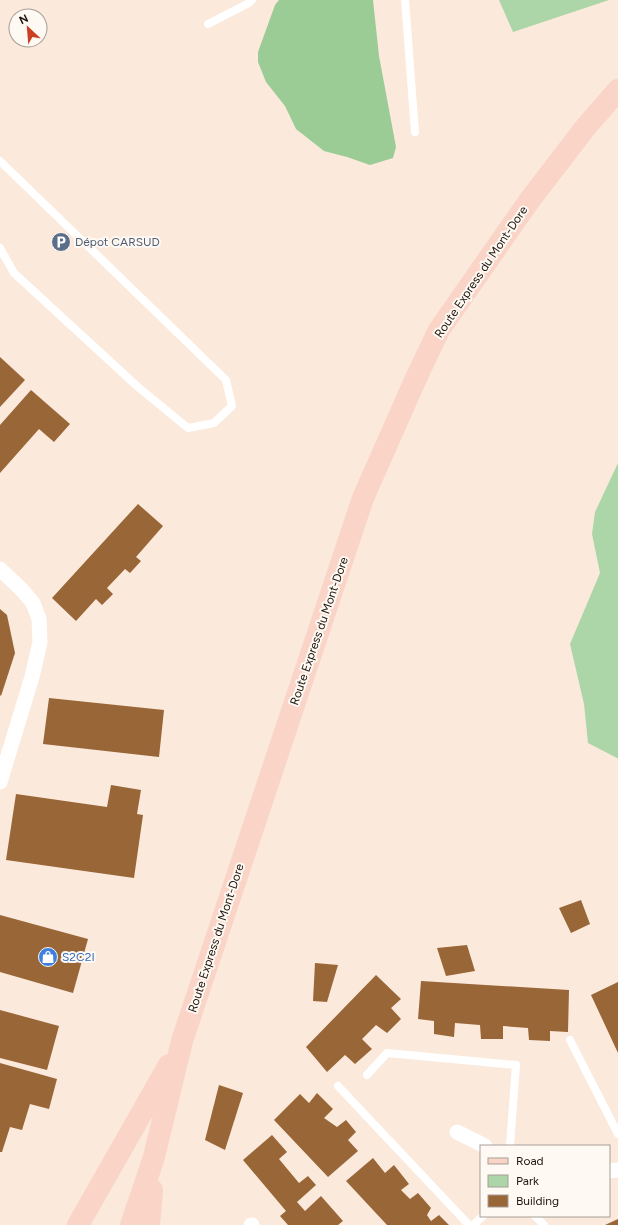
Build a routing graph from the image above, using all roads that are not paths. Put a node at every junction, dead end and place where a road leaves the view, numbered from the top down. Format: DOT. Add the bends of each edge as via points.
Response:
graph roads {
  1 [pos="252,0"];
  2 [pos="405,0"];
  3 [pos="208,24"];
  4 [pos="618,90"];
  5 [pos="415,132"];
  6 [pos="0,161"];
  7 [pos="0,248"];
  8 [pos="0,569"];
  9 [pos="0,782"];
  10 [pos="570,1040"];
  11 [pos="182,1041"];
  12 [pos="367,1075"];
  13 [pos="338,1086"];
  14 [pos="456,1132"];
  15 [pos="618,1134"];
  16 [pos="483,1145"];
  17 [pos="510,1145"];
  18 [pos="154,1156"];
  19 [pos="482,1217"];
  20 [pos="536,1217"];
  21 [pos="78,1225"];
  22 [pos="131,1225"];
  23 [pos="149,1225"];
  24 [pos="469,1225"];
  25 [pos="473,1225"];
  26 [pos="544,1225"];
  1 -- 3 [label="lane"];
  2 -- 5 [label="lane"];
  4 -- 11 [label="main road, Route Express du Mont-Dore" via="585,128 474,278 439,330 417,376 363,498"];
  6 -- 7 [label="lane" via="226,380 232,406 214,424 188,428 138,387 14,273"];
  8 -- 9 [label="street" via="33,603 39,619 40,642"];
  10 -- 15 [label="lane"];
  11 -- 18 [label="main road, Route Express du Mont-Dore"];
  11 -- 21 [label="main road"];
  12 -- 17 [label="lane" via="387,1053 516,1065"];
  13 -- 24 [label="lane"];
  14 -- 16 [label="street"];
  18 -- 22 [label="main road, Route Express du Mont-Dore"];
  18 -- 23 [label="main road"];
  19 -- 25 [label="lane"];
  20 -- 26 [label="lane"];
}
